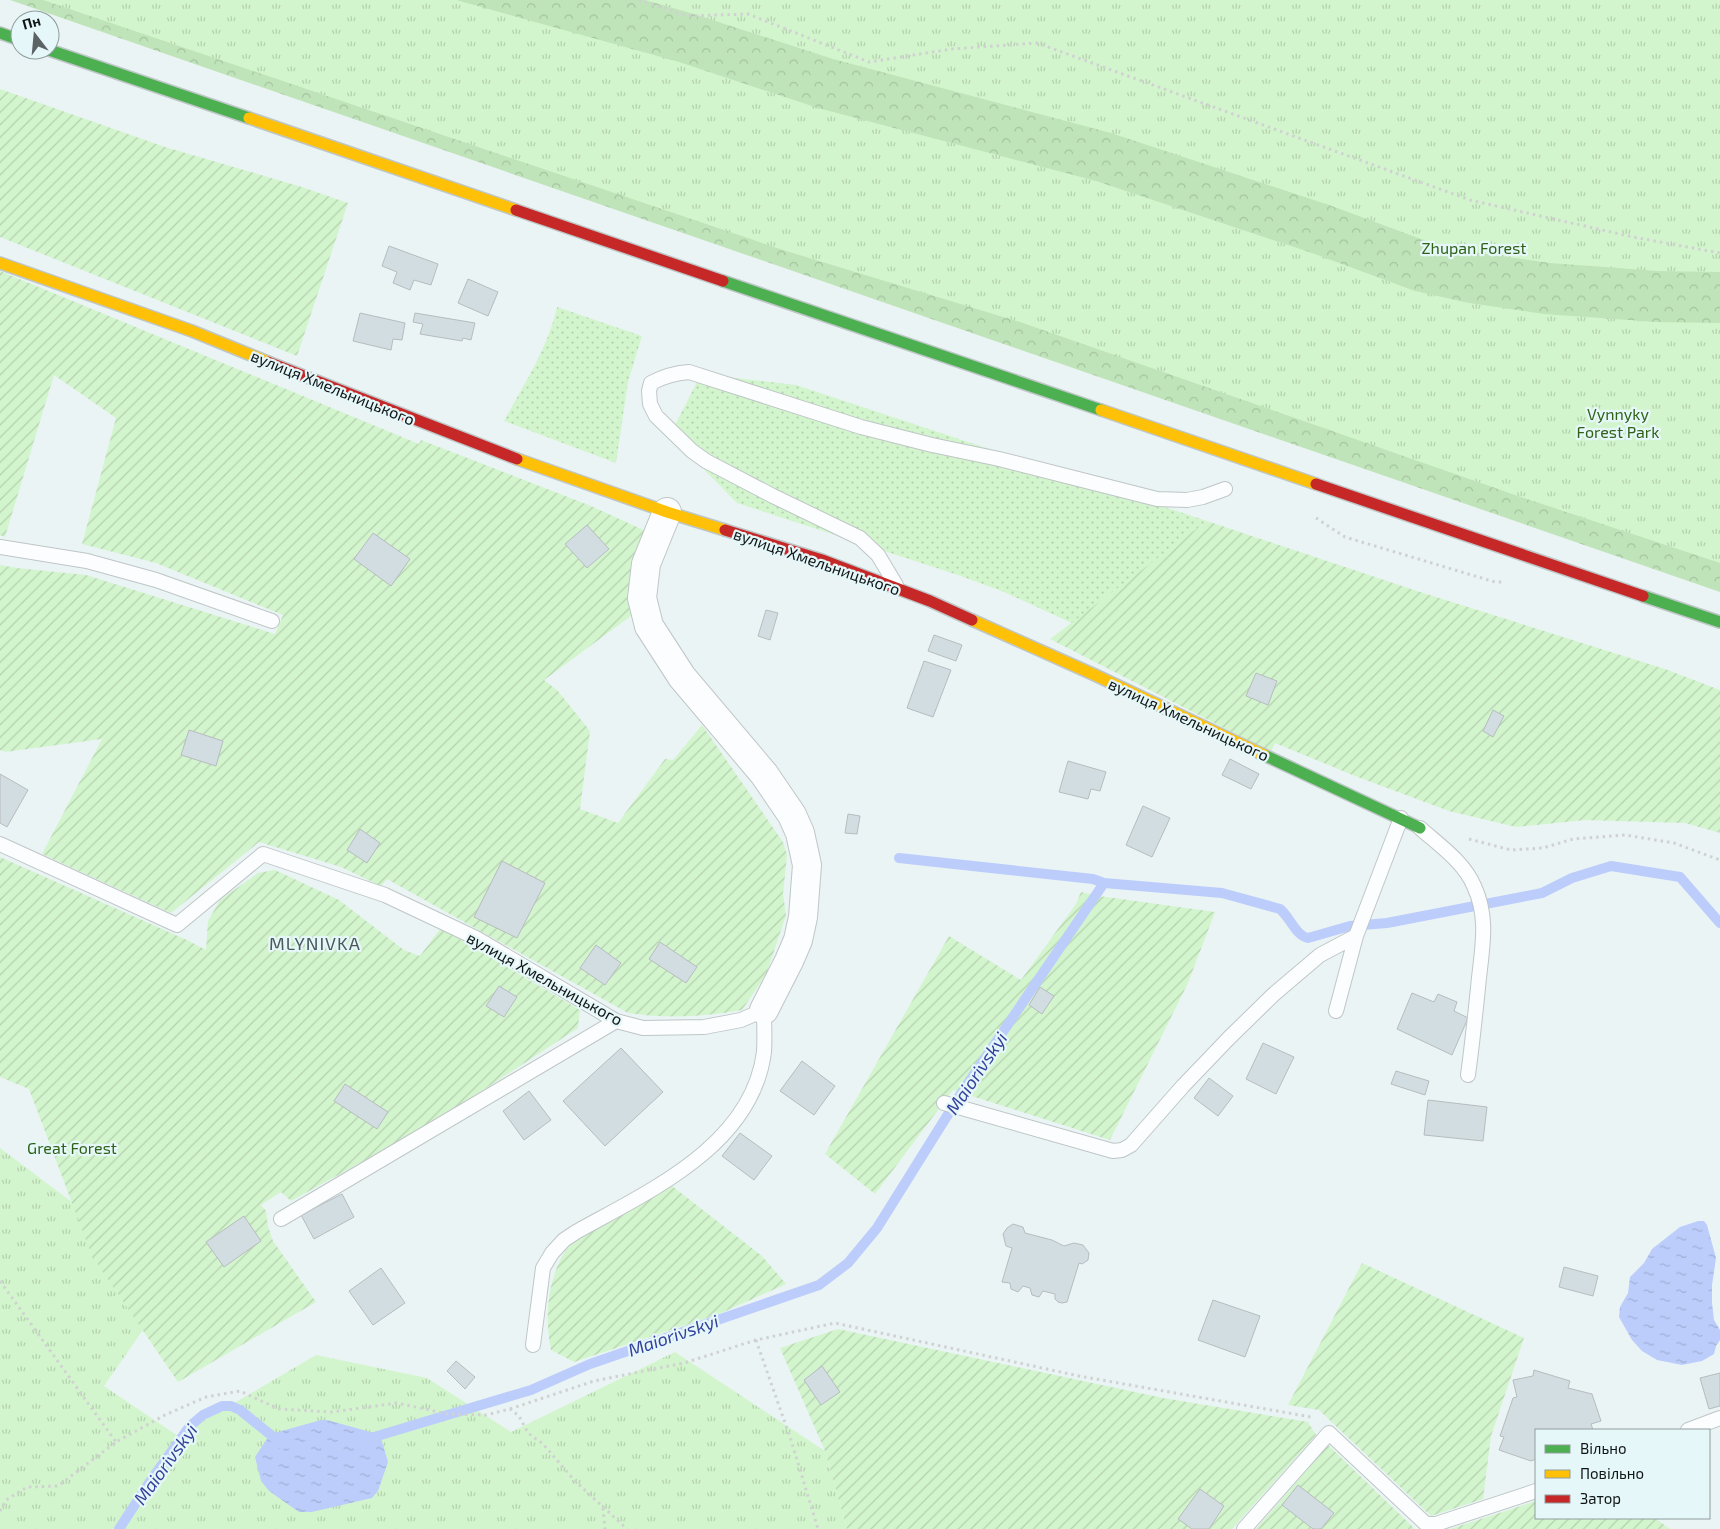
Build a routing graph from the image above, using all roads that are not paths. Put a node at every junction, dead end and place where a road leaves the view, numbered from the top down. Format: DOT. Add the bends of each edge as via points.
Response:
graph roads {
  1 [pos="60,54"];
  2 [pos="0,263"];
  3 [pos="1225,489"];
  4 [pos="667,512"];
  5 [pos="0,547"];
  6 [pos="899,590"];
  7 [pos="272,621"];
  8 [pos="1720,622"];
  9 [pos="1401,818"];
  10 [pos="1420,828"];
  11 [pos="0,844"];
  12 [pos="1359,929"];
  13 [pos="764,1010"];
  14 [pos="1336,1011"];
  15 [pos="616,1021"];
  16 [pos="1468,1075"];
  17 [pos="949,1104"];
  18 [pos="282,1219"];
  19 [pos="533,1345"];
  20 [pos="1720,1418"];
  21 [pos="1691,1429"];
  22 [pos="1535,1491"];
  23 [pos="1436,1527"];
  24 [pos="1244,1529"];
  1 -- 8 [label="main road"];
  2 -- 4 [label="main road, вулиця Хмельницького" via="192,330 487,449"];
  3 -- 6 [label="lane" via="1187,500 1157,499 861,427 690,372 675,373 652,383 650,404 656,416 692,451 773,496 860,538 878,555"];
  4 -- 6 [label="main road, вулиця Хмельницького" via="822,560"];
  4 -- 13 [label="street" via="646,564 642,598 649,626 682,678 764,774 792,815 807,865 798,940"];
  5 -- 7 [label="lane" via="88,561 156,580"];
  6 -- 9 [label="main road, вулиця Хмельницького" via="930,601"];
  9 -- 10 [label="main road, вулиця Хмельницького"];
  9 -- 12 [label="lane"];
  10 -- 16 [label="lane" via="1463,868 1474,886 1483,915 1484,942"];
  11 -- 15 [label="lane, вулиця Хмельницького" via="177,925 263,854 385,895 476,938"];
  12 -- 14 [label="lane"];
  12 -- 17 [label="lane" via="1320,955 1274,995 1183,1086 1131,1145 1122,1150 1113,1151"];
  13 -- 15 [label="lane, вулиця Хмельницького" via="741,1020 704,1027 643,1028"];
  13 -- 19 [label="lane" via="764,1052 755,1086 740,1113 698,1158 676,1175 564,1240 543,1268"];
  15 -- 18 [label="lane"];
  20 -- 21 [label="lane"];
  22 -- 23 [label="lane"];
  23 -- 24 [label="lane" via="1426,1524 1329,1433"];
}
